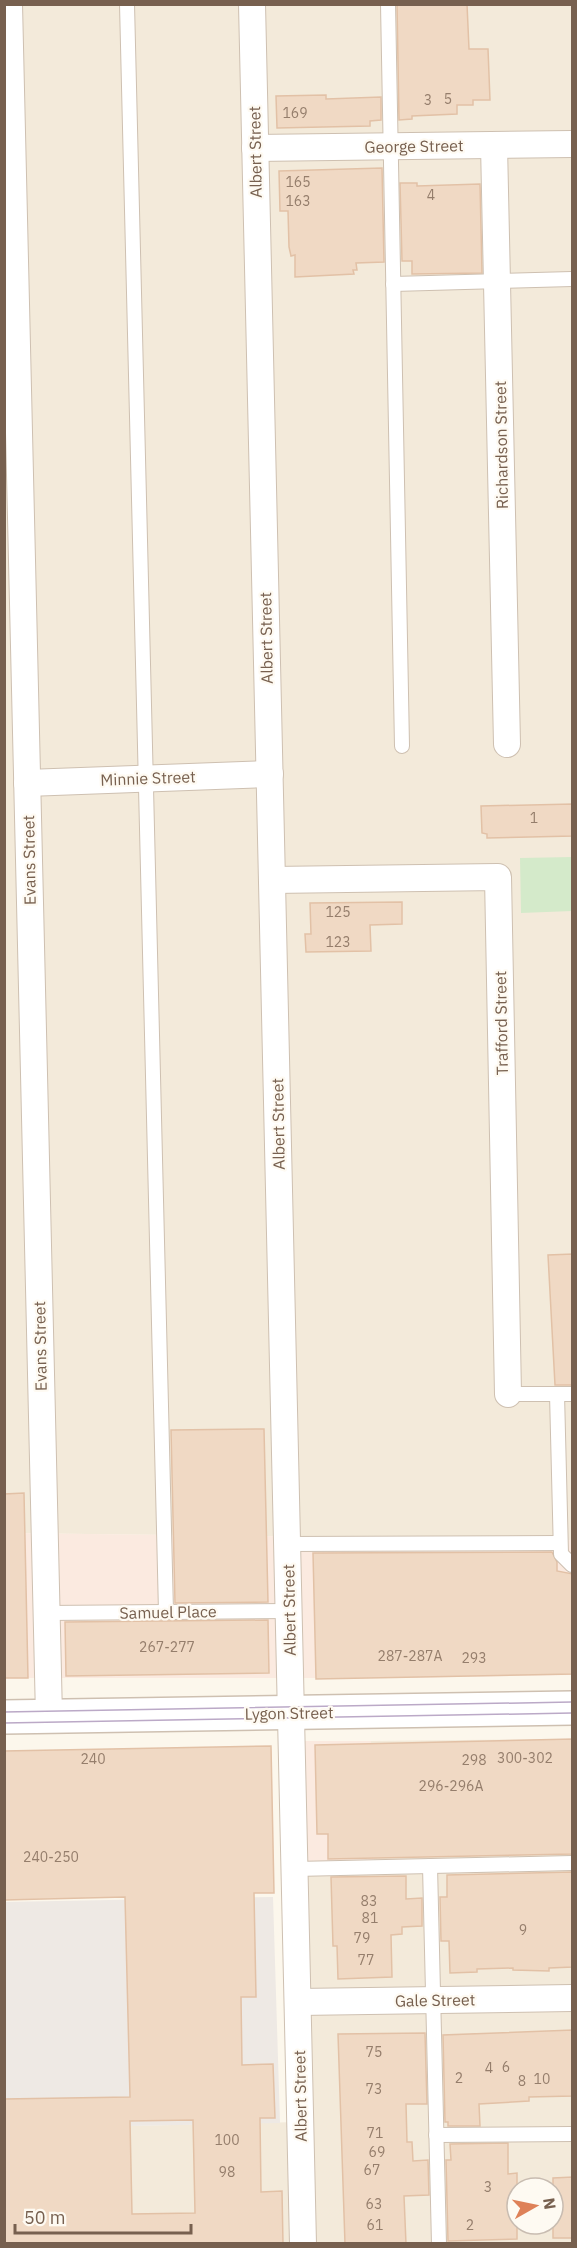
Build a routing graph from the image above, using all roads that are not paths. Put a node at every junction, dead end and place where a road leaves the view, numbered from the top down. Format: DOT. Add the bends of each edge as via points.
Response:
graph roads {
  1 [pos="25,4"];
  2 [pos="127,4"];
  3 [pos="252,4"];
  4 [pos="388,4"];
  5 [pos="9,5"];
  6 [pos="573,144"];
  7 [pos="494,145"];
  8 [pos="391,146"];
  9 [pos="255,148"];
  10 [pos="573,279"];
  11 [pos="498,281"];
  12 [pos="393,284"];
  13 [pos="15,744"];
  14 [pos="507,744"];
  15 [pos="402,746"];
  16 [pos="270,774"];
  17 [pos="146,778"];
  18 [pos="27,783"];
  19 [pos="272,880"];
  20 [pos="508,1394"];
  21 [pos="557,1394"];
  22 [pos="573,1394"];
  23 [pos="560,1543"];
  24 [pos="287,1544"];
  25 [pos="573,1565"];
  26 [pos="289,1611"];
  27 [pos="166,1612"];
  28 [pos="46,1613"];
  29 [pos="573,1708"];
  30 [pos="291,1713"];
  31 [pos="49,1716"];
  32 [pos="4,1717"];
  33 [pos="573,1863"];
  34 [pos="430,1866"];
  35 [pos="295,1869"];
  36 [pos="573,1998"];
  37 [pos="433,2000"];
  38 [pos="298,2002"];
  39 [pos="573,2134"];
  40 [pos="436,2136"];
  41 [pos="303,2244"];
  42 [pos="439,2244"];
  1 -- 5 [label="street"];
  2 -- 17 [label="lane"];
  3 -- 9 [label="street, Albert Street"];
  4 -- 8 [label="lane"];
  5 -- 13 [label="street, Evans Street"];
  6 -- 7 [label="street, George Street"];
  7 -- 8 [label="street, George Street"];
  7 -- 11 [label="street, Richardson Street"];
  8 -- 9 [label="street, George Street"];
  8 -- 12 [label="lane"];
  9 -- 16 [label="street, Albert Street"];
  10 -- 11 [label="lane"];
  11 -- 12 [label="lane"];
  11 -- 14 [label="street, Richardson Street"];
  12 -- 15 [label="lane"];
  13 -- 18 [label="street, Evans Street"];
  16 -- 17 [label="street, Minnie Street"];
  16 -- 19 [label="street, Albert Street"];
  17 -- 18 [label="street, Minnie Street"];
  17 -- 27 [label="lane"];
  18 -- 28 [label="street, Evans Street"];
  19 -- 20 [label="street, Trafford Street" via="498,877"];
  19 -- 24 [label="street, Albert Street"];
  20 -- 21 [label="lane"];
  21 -- 22 [label="lane"];
  21 -- 23 [label="lane"];
  23 -- 24 [label="lane"];
  23 -- 25 [label="lane" via="561,1554"];
  24 -- 26 [label="street, Albert Street"];
  26 -- 27 [label="lane, Samuel Place"];
  26 -- 30 [label="street, Albert Street"];
  27 -- 28 [label="lane, Samuel Place"];
  28 -- 31 [label="street, Evans Street"];
  29 -- 30 [label="street, Lygon Street"];
  30 -- 31 [label="street, Lygon Street"];
  30 -- 35 [label="street, Albert Street"];
  31 -- 32 [label="street, Lygon Street"];
  33 -- 34 [label="lane"];
  34 -- 35 [label="lane"];
  34 -- 37 [label="lane"];
  35 -- 38 [label="street, Albert Street"];
  36 -- 37 [label="street, Gale Street"];
  37 -- 38 [label="street, Gale Street"];
  37 -- 40 [label="lane"];
  38 -- 41 [label="street, Albert Street"];
  39 -- 40 [label="lane"];
  40 -- 42 [label="lane"];
}
